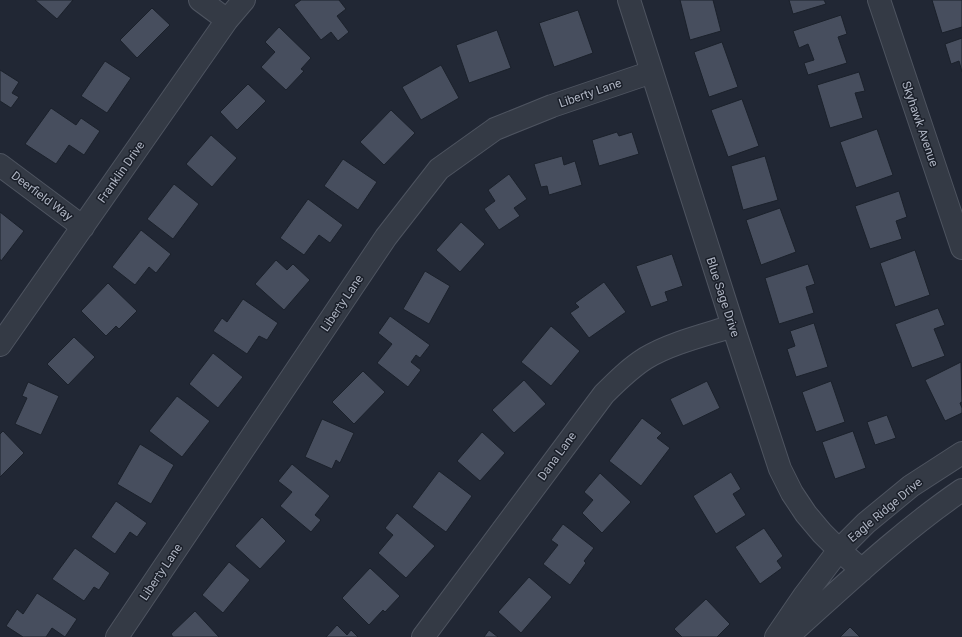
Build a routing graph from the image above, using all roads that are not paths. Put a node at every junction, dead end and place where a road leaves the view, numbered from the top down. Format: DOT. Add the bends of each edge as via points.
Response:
graph roads {
  1 [pos="200,0"];
  2 [pos="244,0"];
  3 [pos="629,0"];
  4 [pos="879,0"];
  5 [pos="227,20"];
  6 [pos="652,72"];
  7 [pos="0,165"];
  8 [pos="83,227"];
  9 [pos="962,248"];
  10 [pos="733,326"];
  11 [pos="0,345"];
  12 [pos="962,453"];
  13 [pos="962,490"];
  14 [pos="839,550"];
  15 [pos="862,570"];
  16 [pos="117,637"];
  17 [pos="423,637"];
  18 [pos="776,637"];
  19 [pos="787,637"];
  1 -- 5 [label="street"];
  2 -- 5 [label="street, Franklin Drive"];
  3 -- 6 [label="street, Blue Sage Drive"];
  4 -- 9 [label="street, Skyhawk Avenue"];
  5 -- 8 [label="street, Franklin Drive"];
  6 -- 10 [label="street, Blue Sage Drive"];
  6 -- 16 [label="street, Liberty Lane" via="552,106 495,129 439,169 386,237"];
  7 -- 8 [label="street, Deerfield Way"];
  8 -- 11 [label="street, Franklin Drive"];
  10 -- 14 [label="street, Blue Sage Drive" via="780,469 806,514"];
  10 -- 17 [label="street, Dana Lane" via="665,348 646,358 604,394"];
  12 -- 14 [label="street, Eagle Ridge Drive" via="911,486 866,523"];
  13 -- 15 [label="street" via="938,506"];
  14 -- 15 [label="street, Blue Sage Drive"];
  14 -- 18 [label="street, Eagle Ridge Drive"];
  15 -- 19 [label="street"];
}
